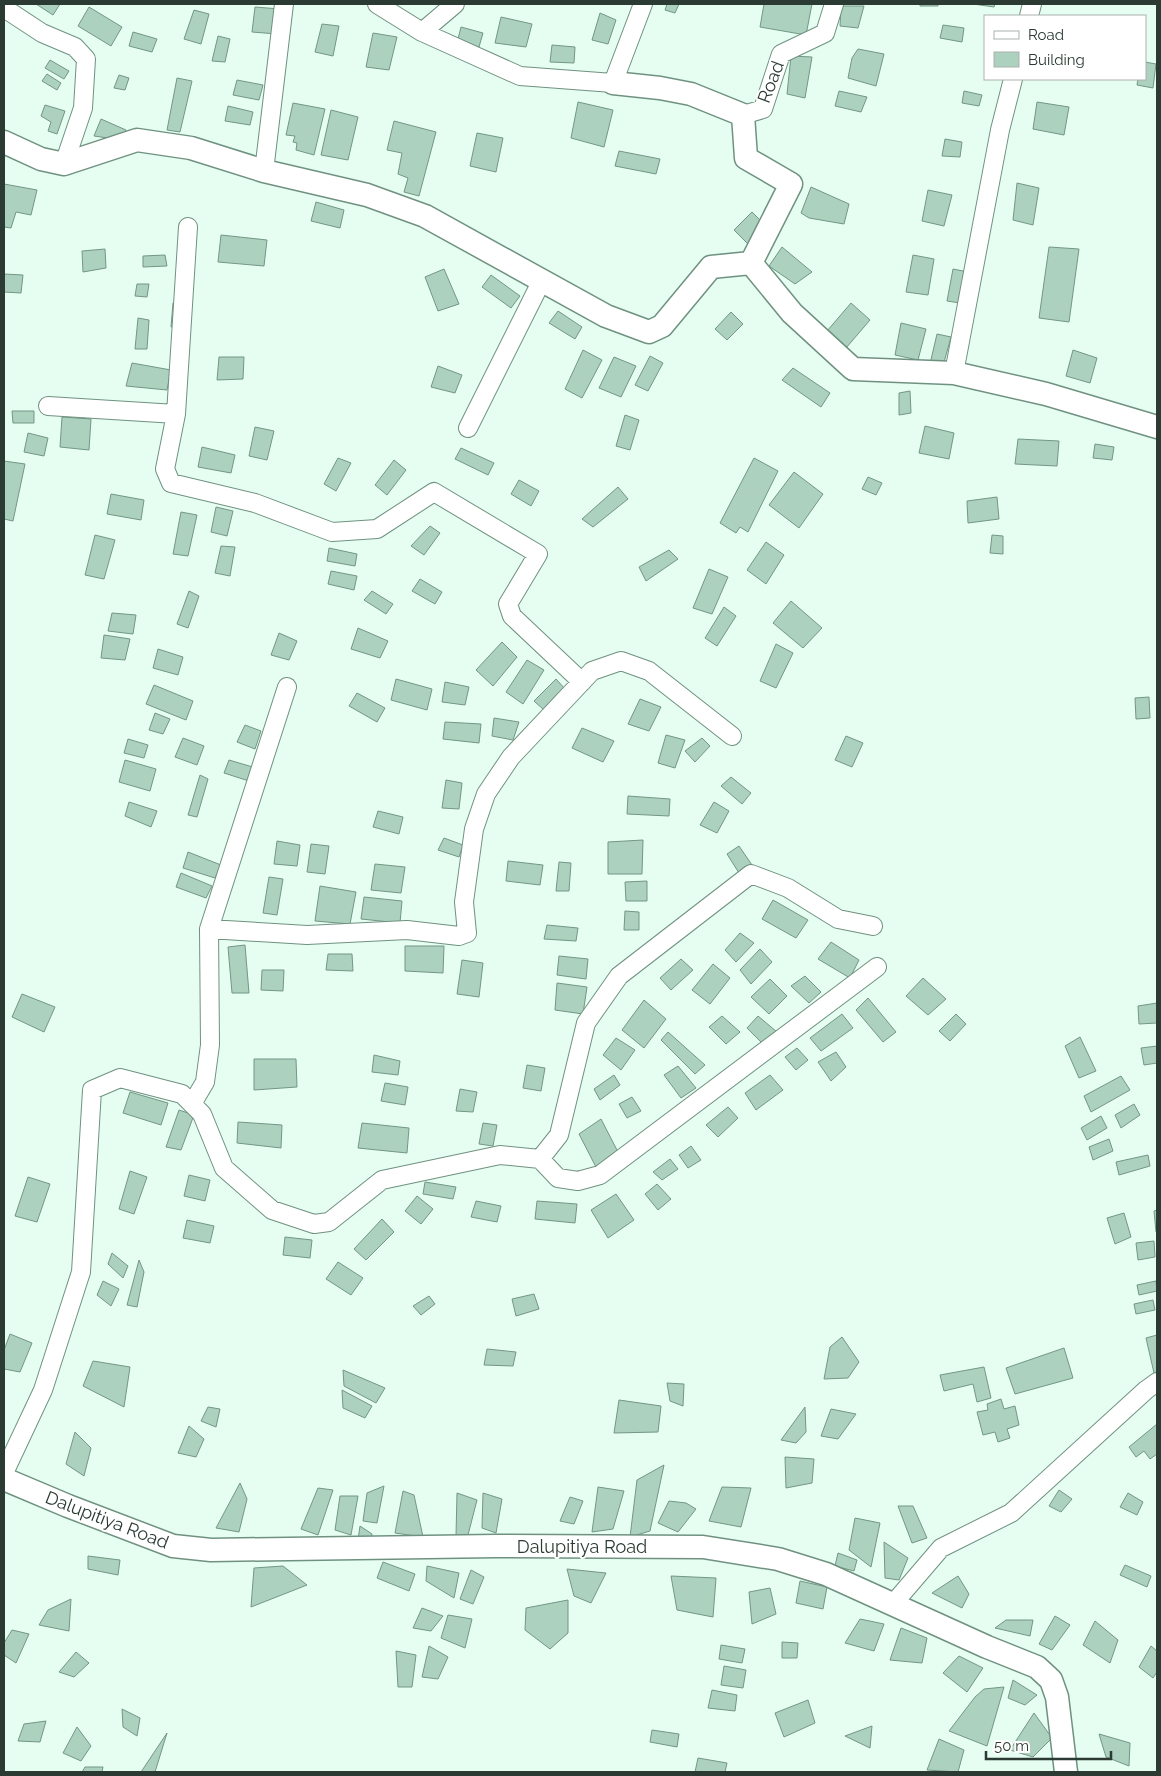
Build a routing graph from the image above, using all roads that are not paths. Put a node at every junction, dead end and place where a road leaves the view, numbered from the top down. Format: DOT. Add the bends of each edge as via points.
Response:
graph roads {
  1 [pos="284,4"];
  2 [pos="377,4"];
  3 [pos="455,4"];
  4 [pos="643,4"];
  5 [pos="834,4"];
  6 [pos="4,8"];
  7 [pos="422,32"];
  8 [pos="1013,80"];
  9 [pos="613,83"];
  10 [pos="742,115"];
  11 [pos="4,142"];
  12 [pos="64,164"];
  13 [pos="264,171"];
  14 [pos="188,227"];
  15 [pos="751,263"];
  16 [pos="542,280"];
  17 [pos="954,373"];
  18 [pos="48,406"];
  19 [pos="176,414"];
  20 [pos="468,428"];
  21 [pos="1157,428"];
  22 [pos="582,682"];
  23 [pos="287,686"];
  24 [pos="732,736"];
  25 [pos="873,926"];
  26 [pos="209,929"];
  27 [pos="877,968"];
  28 [pos="192,1104"];
  29 [pos="540,1160"];
  30 [pos="1157,1382"];
  31 [pos="4,1473"];
  32 [pos="4,1478"];
  33 [pos="893,1604"];
  34 [pos="1066,1772"];
  1 -- 13 [label="street"];
  2 -- 7 [label="street"];
  3 -- 7 [label="street"];
  4 -- 9 [label="street"];
  5 -- 10 [label="street, Road" via="825,32 781,54 763,109"];
  6 -- 12 [label="street" via="42,34 75,47 86,59 82,108"];
  7 -- 9 [label="street" via="520,76"];
  8 -- 17 [label="street" via="1000,130"];
  9 -- 10 [label="street" via="691,94"];
  10 -- 15 [label="street" via="746,158 791,184"];
  11 -- 12 [label="street"];
  12 -- 13 [label="street" via="137,140 191,148"];
  13 -- 16 [label="street" via="367,195 425,216"];
  14 -- 19 [label="street"];
  15 -- 16 [label="street" via="711,267 662,326 650,332 606,316"];
  15 -- 17 [label="street" via="792,313 854,369"];
  16 -- 20 [label="street"];
  17 -- 21 [label="street" via="1046,394"];
  18 -- 19 [label="street"];
  19 -- 22 [label="street" via="165,469 172,483 255,503 332,532 377,529 434,492 538,554 508,604 512,616"];
  22 -- 24 [label="street" via="592,671 620,662 649,671"];
  22 -- 26 [label="street" via="511,757 486,794 474,829 464,902 467,933 459,936 407,930 306,935"];
  23 -- 26 [label="street"];
  25 -- 29 [label="street" via="838,919 788,888 751,874 618,976 586,1023 559,1135"];
  26 -- 28 [label="street" via="210,1045 205,1082"];
  27 -- 29 [label="street" via="600,1175 578,1181 558,1178"];
  28 -- 29 [label="street" via="202,1114 224,1168 272,1210 314,1224 329,1222 382,1180 500,1155"];
  28 -- 31 [label="street" via="182,1094 120,1078 92,1090 81,1272 43,1390"];
  30 -- 33 [label="street" via="1011,1513 942,1548"];
  32 -- 33 [label="street, Dalupitiya Road" via="173,1546 211,1550 703,1547 778,1559 826,1574"];
  33 -- 34 [label="street, Dalupitiya Road" via="1037,1667 1051,1680 1057,1697"];
}
